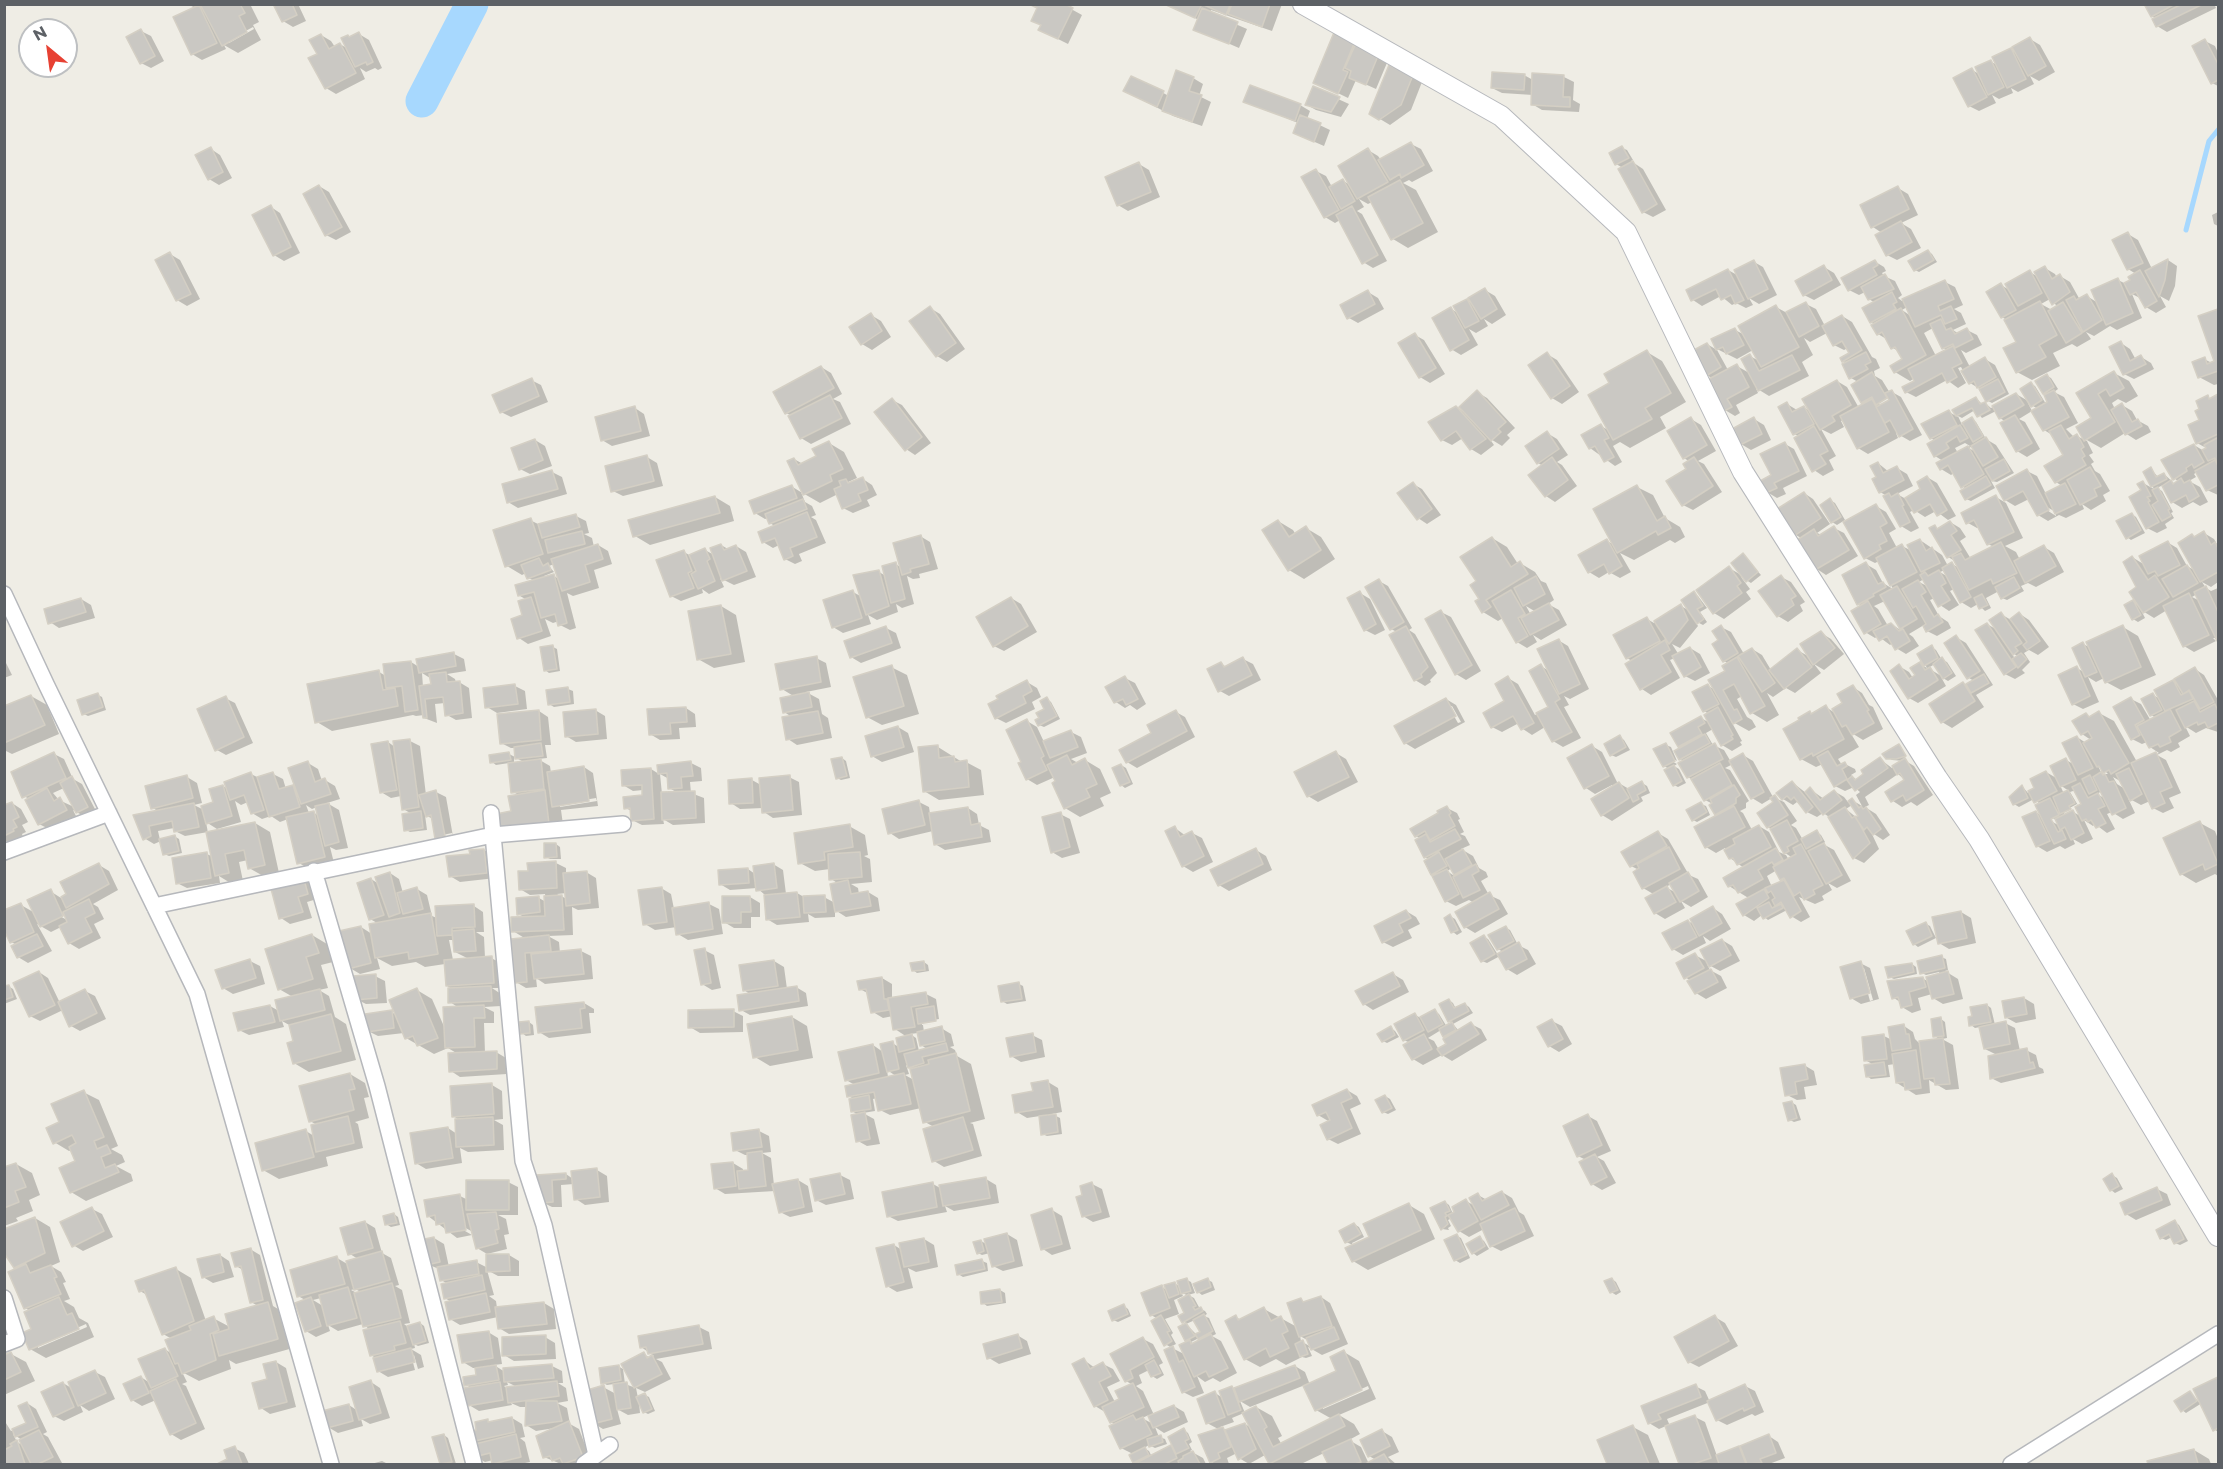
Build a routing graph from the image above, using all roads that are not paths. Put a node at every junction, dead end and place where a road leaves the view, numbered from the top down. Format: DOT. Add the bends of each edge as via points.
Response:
graph roads {
  1 [pos="1303,4"];
  2 [pos="4,594"];
  3 [pos="109,813"];
  4 [pos="491,813"];
  5 [pos="623,824"];
  6 [pos="493,835"];
  7 [pos="4,852"];
  8 [pos="314,871"];
  9 [pos="154,906"];
  10 [pos="2218,1236"];
  11 [pos="4,1298"];
  12 [pos="2218,1334"];
  13 [pos="4,1344"];
  14 [pos="610,1445"];
  15 [pos="590,1460"];
  16 [pos="331,1464"];
  17 [pos="474,1464"];
  18 [pos="2011,1464"];
  1 -- 10 [label="street" via="1501,116 1626,232 1743,472 1978,839"];
  2 -- 3 [label="street"];
  3 -- 7 [label="street"];
  3 -- 9 [label="street"];
  4 -- 6 [label="street"];
  5 -- 6 [label="street"];
  6 -- 8 [label="street"];
  6 -- 15 [label="street" via="523,1161 544,1225"];
  8 -- 9 [label="street"];
  8 -- 17 [label="street" via="377,1086"];
  9 -- 16 [label="street" via="197,994"];
  11 -- 13 [label="street" via="17,1339"];
  12 -- 18 [label="street"];
  14 -- 15 [label="street"];
}
